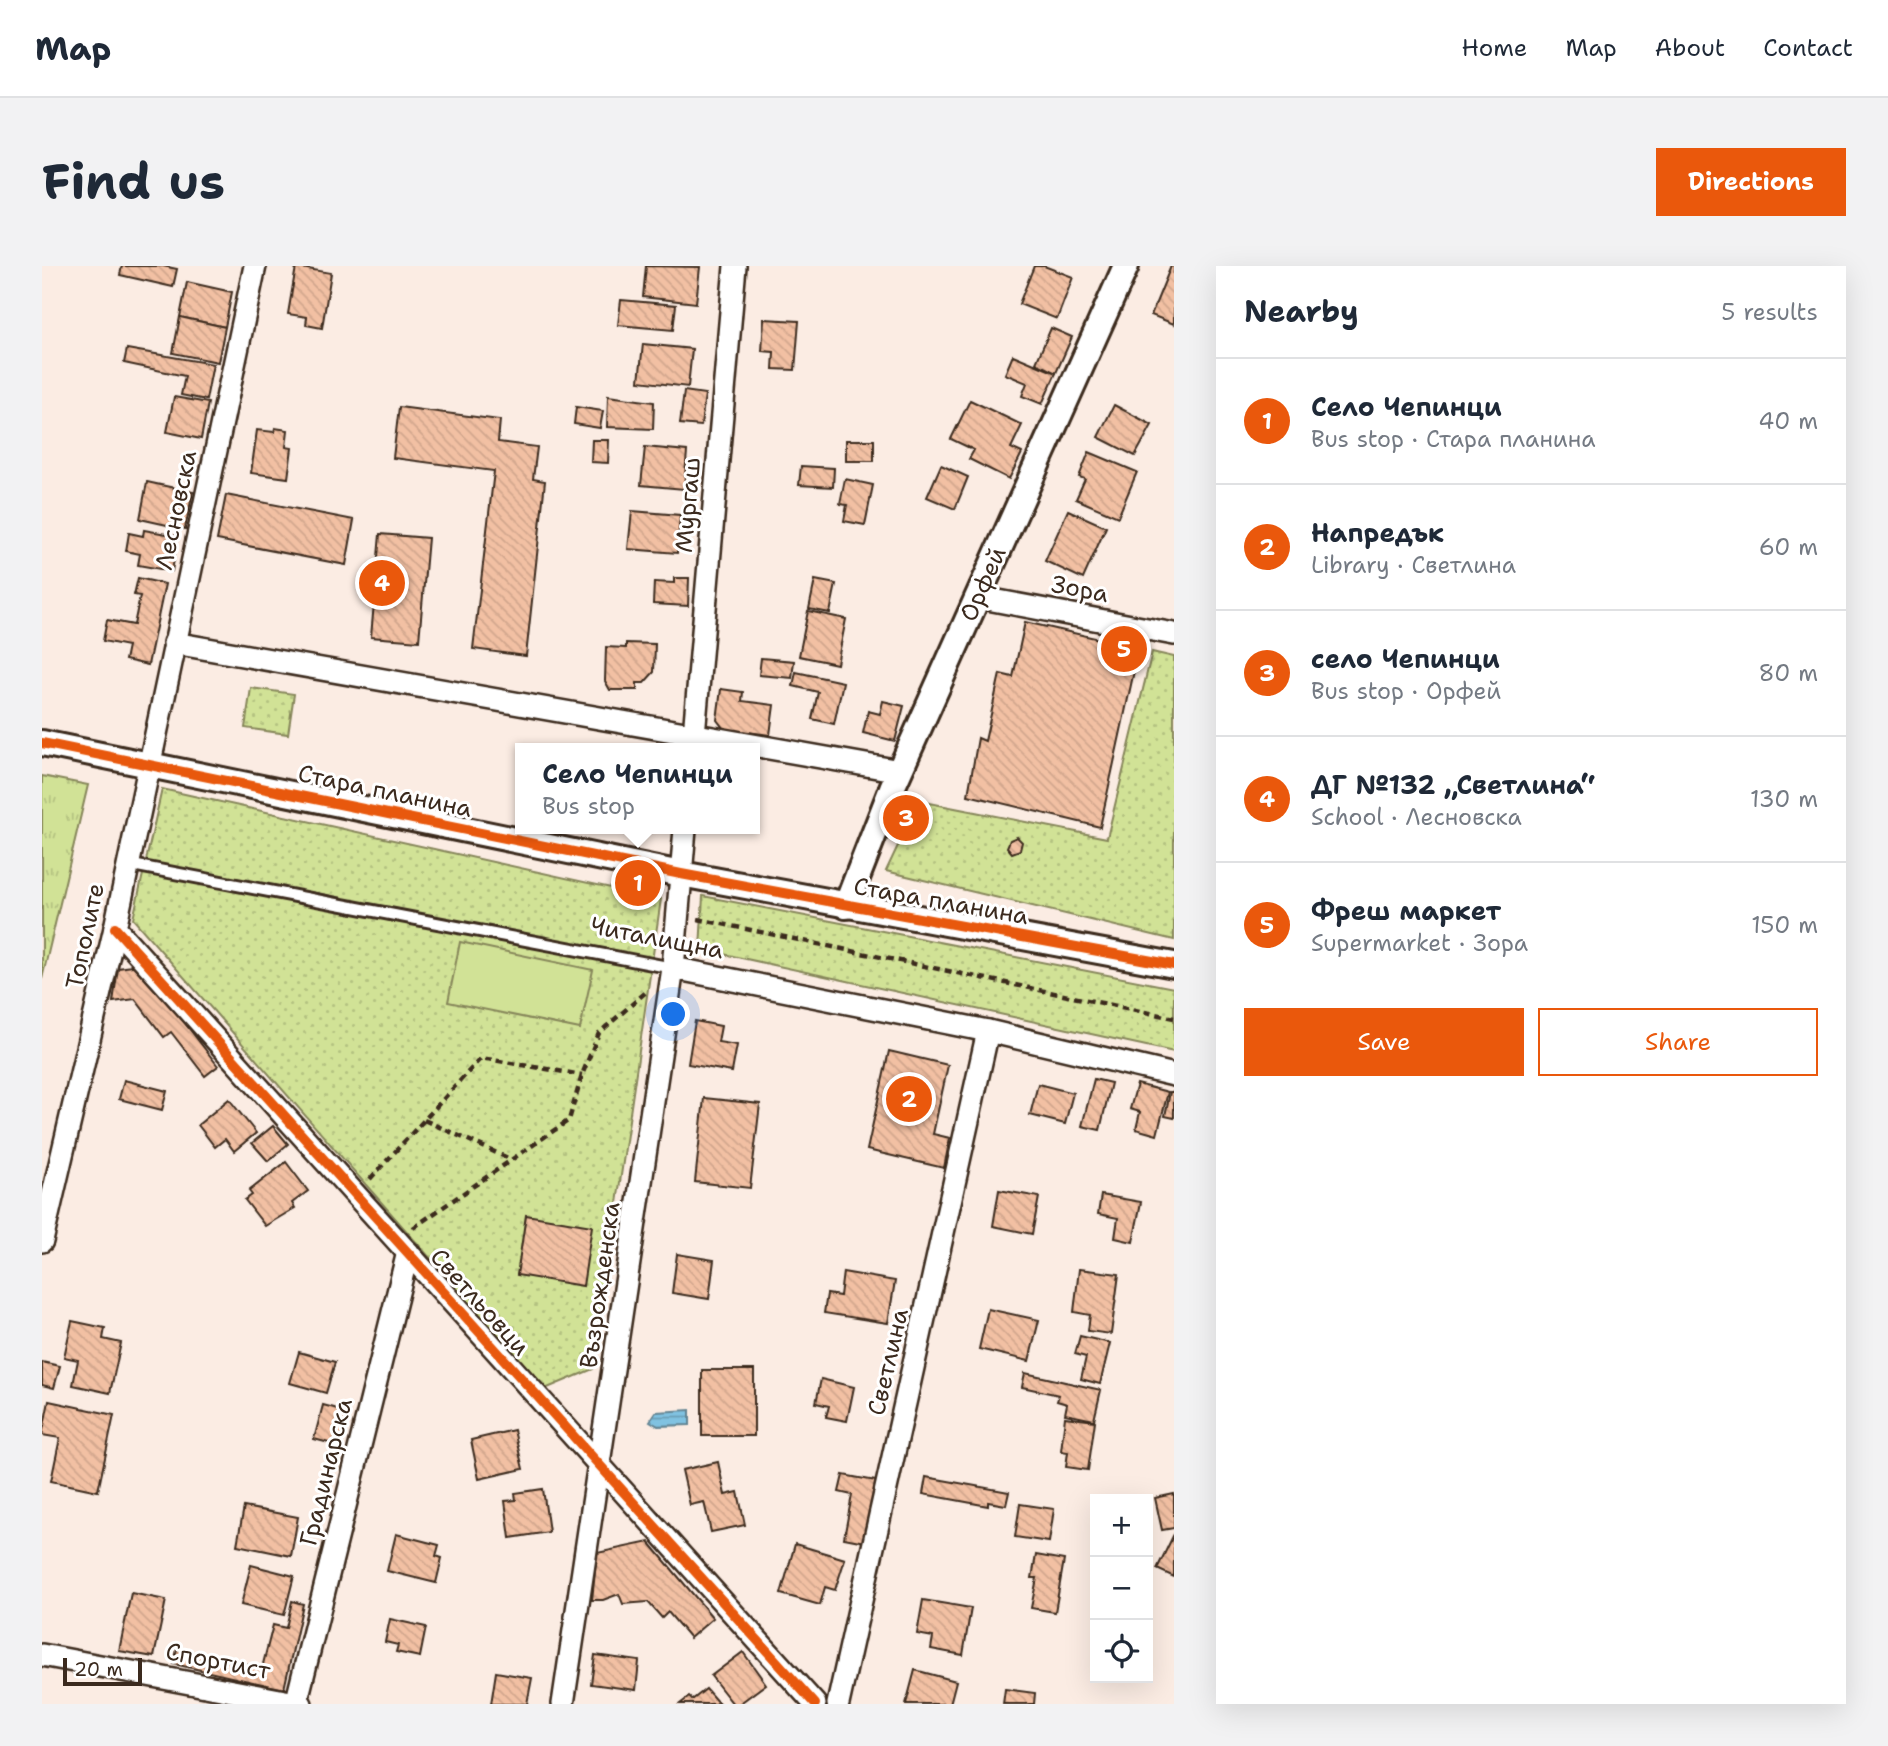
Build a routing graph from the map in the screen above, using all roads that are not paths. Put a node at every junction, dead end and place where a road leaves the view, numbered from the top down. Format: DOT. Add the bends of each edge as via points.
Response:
graph roads {
  1 [pos="255,266"];
  2 [pos="735,266"];
  3 [pos="1126,266"];
  4 [pos="977,597"];
  5 [pos="1174,634"];
  6 [pos="174,643"];
  7 [pos="693,741"];
  8 [pos="42,743"];
  9 [pos="760,751"];
  10 [pos="148,764"];
  11 [pos="900,771"];
  12 [pos="685,834"];
  13 [pos="127,864"];
  14 [pos="681,874"];
  15 [pos="846,906"];
  16 [pos="115,928"];
  17 [pos="1174,965"];
  18 [pos="673,968"];
  19 [pos="988,1031"];
  20 [pos="1174,1075"];
  21 [pos="42,1241"];
  22 [pos="401,1246"];
  23 [pos="599,1468"];
  24 [pos="42,1655"];
  25 [pos="298,1704"];
  26 [pos="563,1704"];
  27 [pos="815,1704"];
  28 [pos="838,1704"];
  1 -- 6 [label="street, Лесновска"];
  2 -- 7 [label="street, Мургаш"];
  3 -- 4 [label="street, Орфей"];
  4 -- 5 [label="street, Зора"];
  4 -- 11 [label="street, Орфей"];
  6 -- 7 [label="street"];
  6 -- 10 [label="street, Лесновска"];
  8 -- 10 [label="street, Стара планина"];
  9 -- 11 [label="street"];
  10 -- 13 [label="street, Тополите"];
  10 -- 14 [label="street, Стара планина"];
  11 -- 15 [label="street, Орфей"];
  12 -- 14 [label="street"];
  13 -- 16 [label="street, Тополите"];
  13 -- 18 [label="lane, Читалищна"];
  14 -- 15 [label="street, Стара планина"];
  14 -- 18 [label="street, Възрожденска"];
  15 -- 17 [label="street, Стара планина"];
  16 -- 21 [label="street, Тополите"];
  16 -- 22 [label="street, Светльовци"];
  18 -- 19 [label="street, Читалищна"];
  18 -- 23 [label="street, Възрожденска"];
  19 -- 20 [label="street, Читалищна"];
  19 -- 28 [label="street, Светлина"];
  22 -- 23 [label="street, Светльовци"];
  22 -- 25 [label="street, Градинарска"];
  23 -- 26 [label="street, Възрожденска"];
  23 -- 27 [label="street, Светльовци"];
  24 -- 25 [label="street, Спортист"];
}
